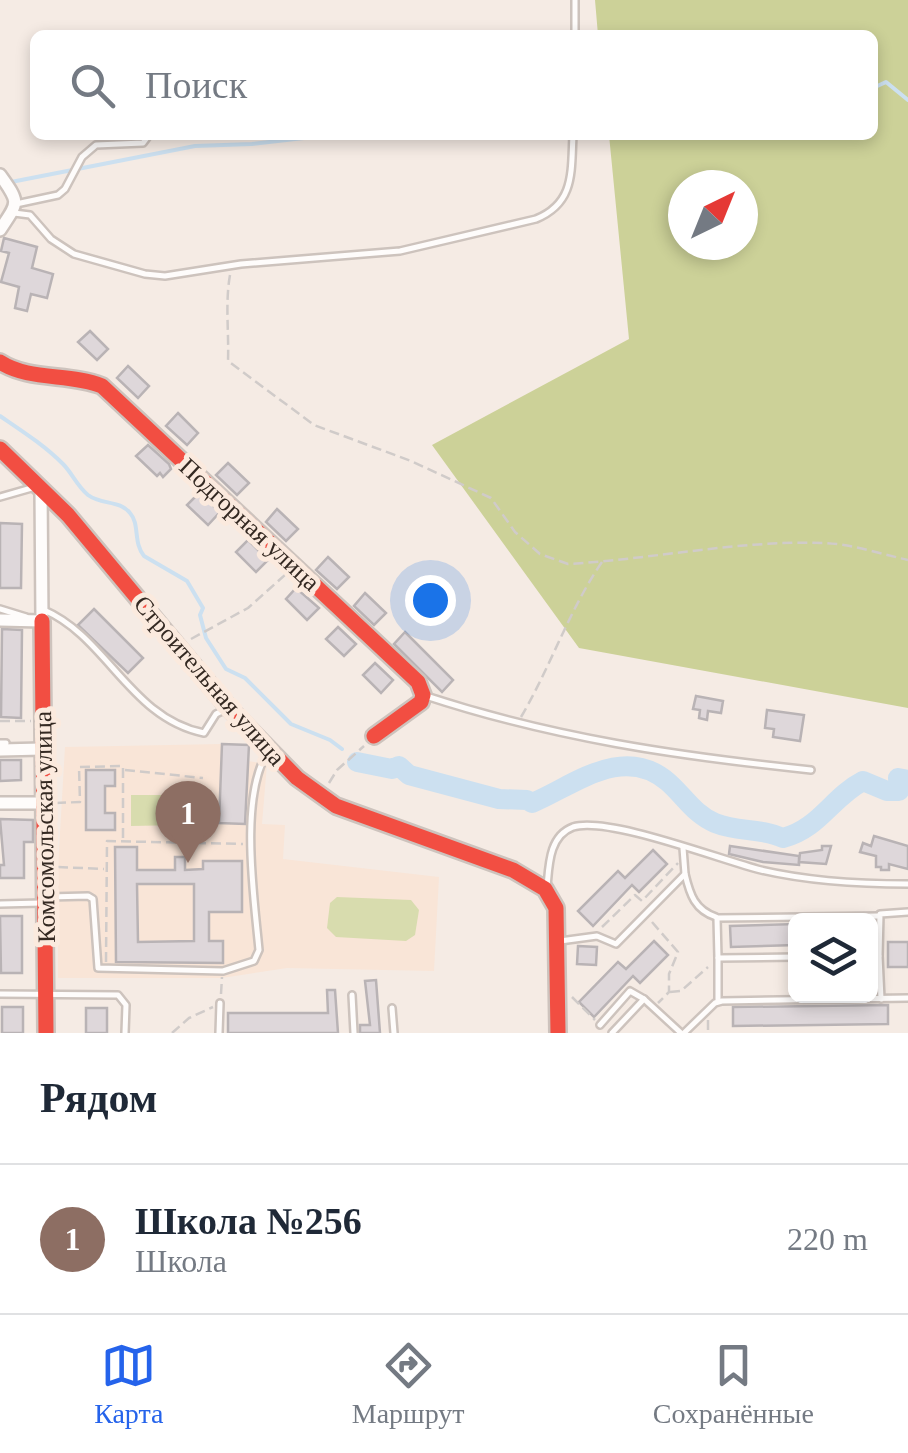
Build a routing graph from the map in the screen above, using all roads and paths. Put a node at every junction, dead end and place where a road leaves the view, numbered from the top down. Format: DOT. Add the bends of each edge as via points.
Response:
graph roads {
  1 [pos="575,0"];
  2 [pos="575,30"];
  3 [pos="146,140"];
  4 [pos="573,140"];
  5 [pos="0,176"];
  6 [pos="15,209"];
  7 [pos="0,230"];
  8 [pos="232,266"];
  9 [pos="0,362"];
  10 [pos="0,449"];
  11 [pos="41,486"];
  12 [pos="0,497"];
  13 [pos="908,560"];
  14 [pos="602,562"];
  15 [pos="294,566"];
  16 [pos="0,609"];
  17 [pos="42,615"];
  18 [pos="0,620"];
  19 [pos="196,635"];
  20 [pos="423,695"];
  21 [pos="229,708"];
  22 [pos="0,721"];
  23 [pos="42,722"];
  24 [pos="518,723"];
  25 [pos="374,736"];
  26 [pos="2,746"];
  27 [pos="360,749"];
  28 [pos="42,750"];
  29 [pos="269,750"];
  30 [pos="123,769"];
  31 [pos="811,770"];
  32 [pos="203,778"];
  33 [pos="320,797"];
  34 [pos="44,802"];
  35 [pos="0,803"];
  36 [pos="124,840"];
  37 [pos="249,844"];
  38 [pos="683,852"];
  39 [pos="45,868"];
  40 [pos="106,869"];
  41 [pos="685,874"];
  42 [pos="908,884"];
  43 [pos="547,890"];
  44 [pos="45,900"];
  45 [pos="0,904"];
  46 [pos="908,912"];
  47 [pos="644,915"];
  48 [pos="879,916"];
  49 [pos="717,918"];
  50 [pos="602,928"];
  51 [pos="557,942"];
  52 [pos="880,956"];
  53 [pos="788,957"];
  54 [pos="718,958"];
  55 [pos="106,968"];
  56 [pos="223,971"];
  57 [pos="558,983"];
  58 [pos="669,992"];
  59 [pos="0,994"];
  60 [pos="46,994"];
  61 [pos="352,995"];
  62 [pos="881,998"];
  63 [pos="908,998"];
  64 [pos="644,999"];
  65 [pos="718,1002"];
  66 [pos="220,1003"];
  67 [pos="392,1008"];
  68 [pos="654,1008"];
  69 [pos="600,1024"];
  70 [pos="46,1033"];
  71 [pos="125,1033"];
  72 [pos="172,1033"];
  73 [pos="219,1033"];
  74 [pos="354,1033"];
  75 [pos="394,1033"];
  76 [pos="558,1033"];
  77 [pos="612,1033"];
  78 [pos="682,1033"];
  1 -- 2 [label="lane"];
  3 -- 6 [label="lane" via="96,145 65,190"];
  4 -- 8 [label="lane" via="564,198 536,219 400,250"];
  5 -- 6 [label="street" via="15,195"];
  6 -- 7 [label="street"];
  6 -- 8 [label="lane" via="74,254 145,274"];
  8 -- 14 [label="path" via="225,299 228,362 314,426 490,498 540,554 568,564"];
  9 -- 15 [label="street, Подгорная улица" via="18,373 62,374 102,386"];
  10 -- 11 [label="street, Строительная улица"];
  11 -- 12 [label="lane"];
  11 -- 17 [label="street"];
  11 -- 21 [label="street, Строительная улица"];
  13 -- 14 [label="path" via="828,543 750,543"];
  14 -- 24 [label="path"];
  15 -- 19 [label="path" via="239,614"];
  15 -- 20 [label="street, Подгорная улица" via="418,682"];
  16 -- 17 [label="lane"];
  17 -- 18 [label="street"];
  17 -- 21 [label="lane" via="64,620 174,723 204,732"];
  17 -- 23 [label="street, Комсомольская улица"];
  20 -- 24 [label="lane"];
  20 -- 25 [label="street"];
  21 -- 29 [label="street, Строительная улица"];
  22 -- 23 [label="path"];
  23 -- 28 [label="street, Комсомольская улица"];
  24 -- 31 [label="lane" via="676,756"];
  26 -- 28 [label="street"];
  27 -- 33 [label="path"];
  28 -- 34 [label="street, Комсомольская улица"];
  29 -- 33 [label="street, Строительная улица"];
  29 -- 37 [label="lane" via="260,764"];
  30 -- 32 [label="path"];
  30 -- 34 [label="path" via="80,767 80,802"];
  30 -- 36 [label="path"];
  33 -- 43 [label="street, Строительная улица" via="513,870"];
  34 -- 35 [label="street"];
  34 -- 39 [label="street, Комсомольская улица"];
  36 -- 37 [label="path"];
  36 -- 40 [label="path" via="107,841"];
  37 -- 56 [label="lane" via="259,952 252,963"];
  38 -- 41 [label="lane"];
  38 -- 42 [label="lane" via="777,873"];
  38 -- 43 [label="lane" via="628,832 570,828 552,849"];
  38 -- 50 [label="path" via="642,901 635,895"];
  39 -- 40 [label="path"];
  39 -- 44 [label="street, Комсомольская улица"];
  40 -- 55 [label="path"];
  41 -- 47 [label="lane"];
  41 -- 49 [label="lane" via="694,901"];
  43 -- 51 [label="street" via="556,908"];
  44 -- 45 [label="lane"];
  44 -- 55 [label="lane" via="94,899 96,966"];
  44 -- 60 [label="street, Комсомольская улица"];
  46 -- 48 [label="lane"];
  47 -- 51 [label="lane" via="616,944 597,936"];
  47 -- 58 [label="path" via="678,952"];
  48 -- 49 [label="lane"];
  48 -- 52 [label="lane"];
  49 -- 54 [label="lane"];
  51 -- 57 [label="street"];
  52 -- 62 [label="lane"];
  53 -- 54 [label="lane"];
  54 -- 58 [label="path" via="681,991"];
  54 -- 65 [label="lane"];
  55 -- 56 [label="lane"];
  56 -- 66 [label="path"];
  57 -- 69 [label="path"];
  57 -- 76 [label="street"];
  58 -- 68 [label="path"];
  59 -- 60 [label="lane"];
  60 -- 70 [label="street, Комсомольская улица"];
  60 -- 71 [label="lane" via="118,995 126,1006"];
  61 -- 74 [label="lane"];
  62 -- 63 [label="lane"];
  62 -- 65 [label="lane"];
  64 -- 68 [label="lane"];
  64 -- 69 [label="lane" via="630,991"];
  64 -- 77 [label="lane"];
  65 -- 78 [label="lane"];
  66 -- 72 [label="path"];
  66 -- 73 [label="lane"];
  67 -- 75 [label="lane"];
  68 -- 78 [label="lane"];
}
